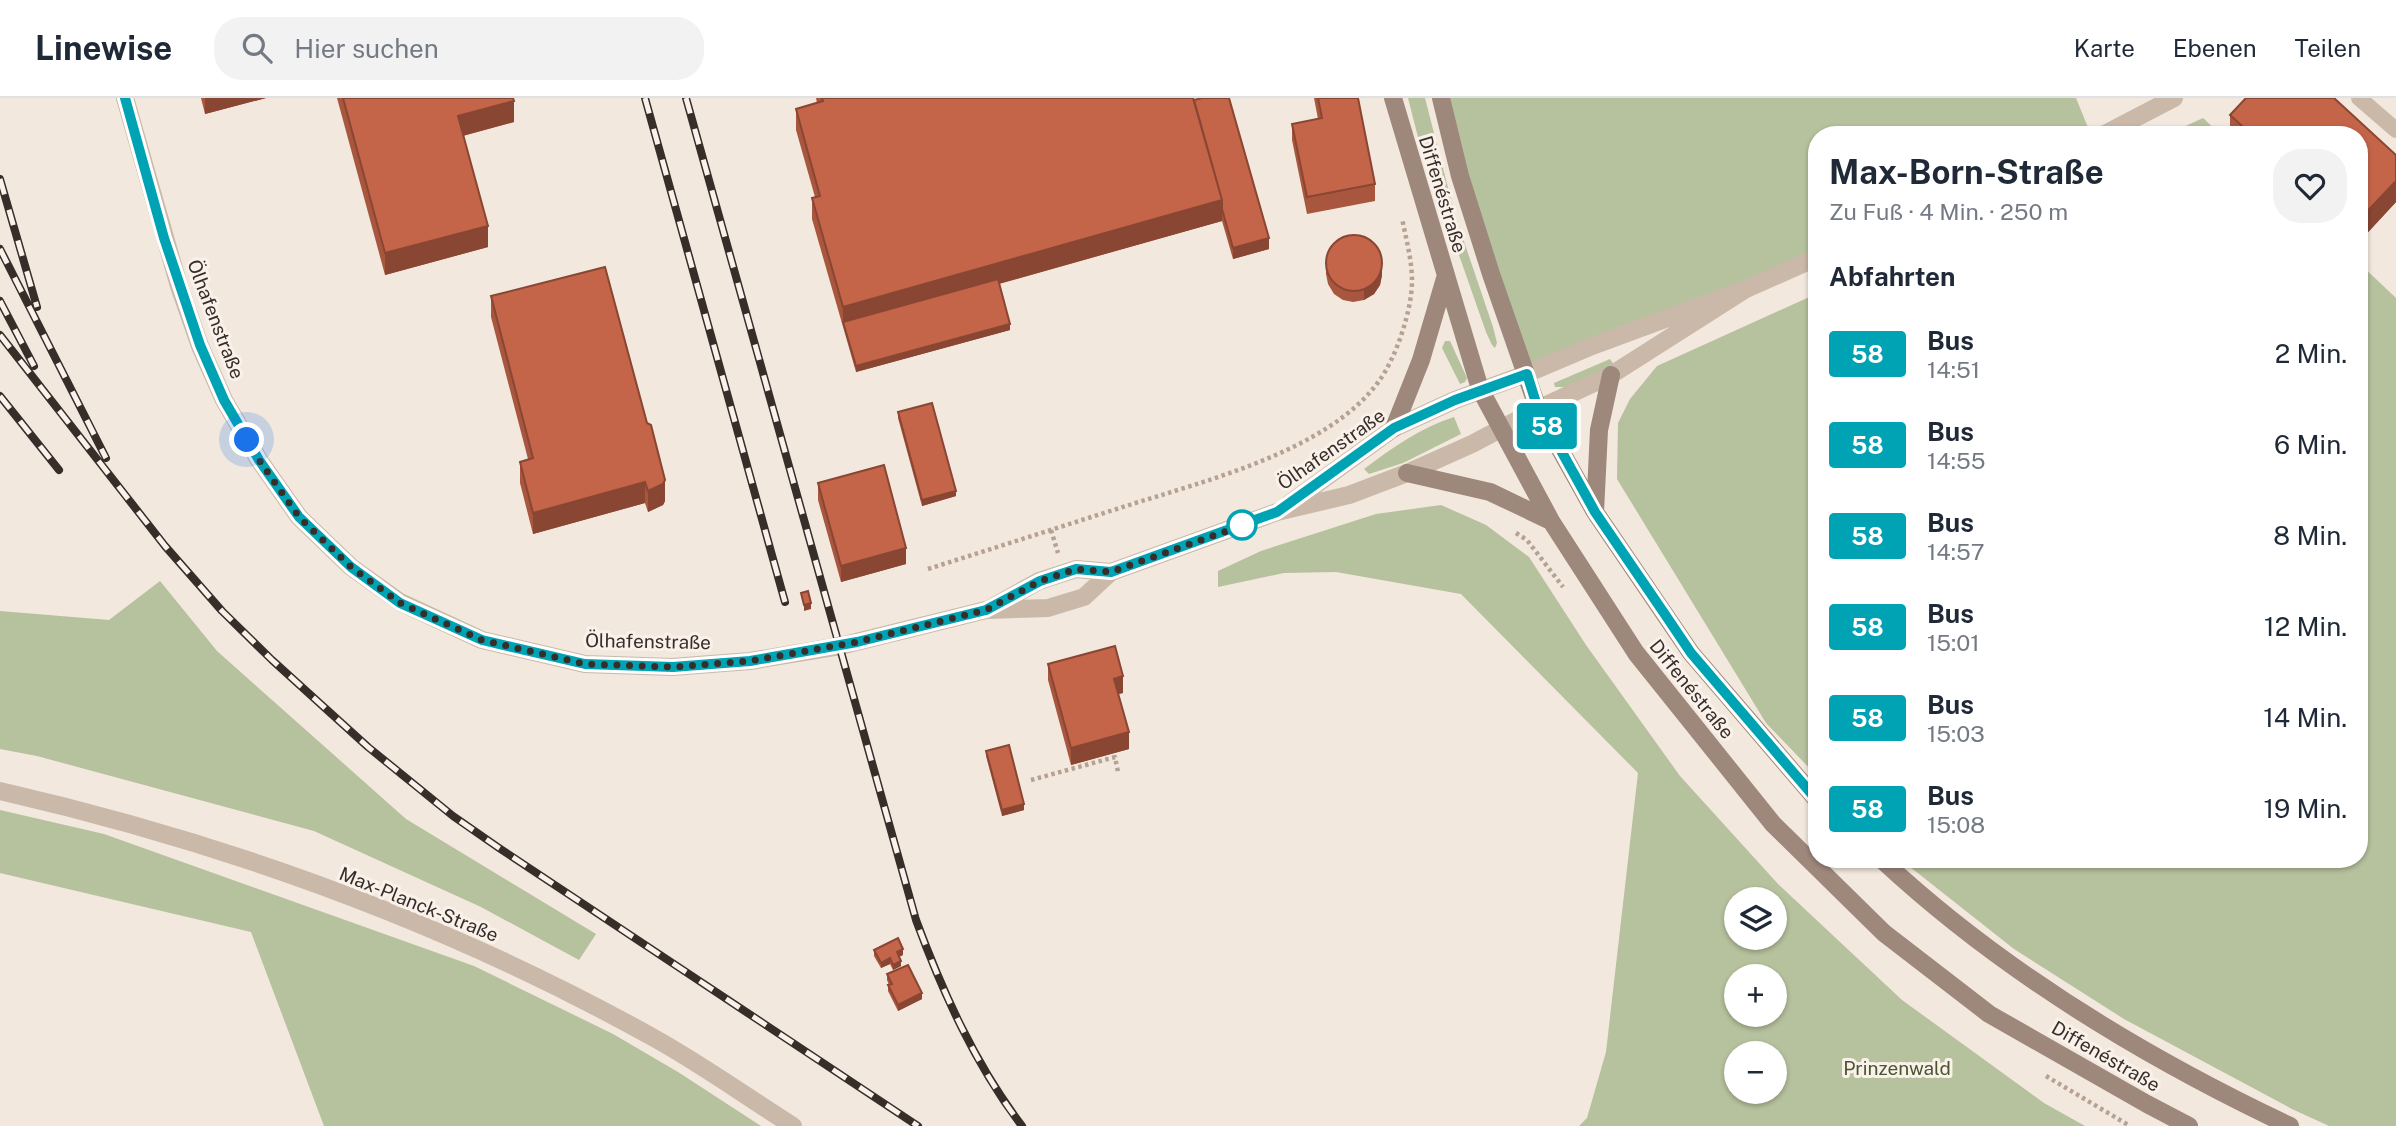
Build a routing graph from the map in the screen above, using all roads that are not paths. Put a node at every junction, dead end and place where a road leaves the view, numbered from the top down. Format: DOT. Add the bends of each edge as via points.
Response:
graph roads {
  1 [pos="125,98"];
  2 [pos="1392,98"];
  3 [pos="1441,98"];
  4 [pos="2174,98"];
  5 [pos="2360,98"];
  6 [pos="2120,126"];
  7 [pos="2396,130"];
  8 [pos="1808,262"];
  9 [pos="1446,275"];
  10 [pos="1746,289"];
  11 [pos="1527,374"];
  12 [pos="1611,375"];
  13 [pos="1480,389"];
  14 [pos="1538,409"];
  15 [pos="1394,428"];
  16 [pos="1500,430"];
  17 [pos="1407,473"];
  18 [pos="1277,512"];
  19 [pos="1595,512"];
  20 [pos="1550,521"];
  21 [pos="1111,572"];
  22 [pos="986,610"];
  23 [pos="1808,790"];
  24 [pos="0,792"];
  25 [pos="1808,858"];
  26 [pos="1818,868"];
  27 [pos="1891,868"];
  28 [pos="793,1126"];
  29 [pos="2189,1126"];
  30 [pos="2290,1126"];
  1 -- 22 [label="street, Ölhafenstraße" via="179,286 224,400 299,517 351,567 400,603 482,640 585,664 673,667 750,661 840,646"];
  2 -- 9 [label="main road, Diffenéstraße"];
  3 -- 11 [label="main road, Diffenéstraße" via="1460,176"];
  4 -- 6 [label="street"];
  5 -- 7 [label="lane"];
  8 -- 10 [label="street"];
  9 -- 13 [label="main road, Diffenéstraße"];
  9 -- 15 [label="main road" via="1421,360"];
  10 -- 11 [label="street, Ölhafenstraße" via="1592,345"];
  10 -- 12 [label="street, Ölhafenstraße"];
  11 -- 13 [label="street, Ölhafenstraße"];
  11 -- 14 [label="main road, Diffenéstraße"];
  12 -- 14 [label="street, Ölhafenstraße"];
  12 -- 19 [label="main road" via="1599,430"];
  13 -- 15 [label="street, Ölhafenstraße"];
  13 -- 16 [label="main road, Diffenéstraße"];
  14 -- 16 [label="street, Ölhafenstraße"];
  14 -- 19 [label="main road, Diffenéstraße"];
  15 -- 18 [label="street, Ölhafenstraße"];
  16 -- 17 [label="street, Ölhafenstraße"];
  16 -- 20 [label="main road, Diffenéstraße"];
  17 -- 18 [label="street, Ölhafenstraße" via="1349,495"];
  17 -- 20 [label="main road" via="1490,492"];
  18 -- 21 [label="street, Ölhafenstraße"];
  19 -- 23 [label="main road, Diffenéstraße" via="1691,653"];
  20 -- 25 [label="main road, Diffenéstraße" via="1636,653 1773,824"];
  21 -- 22 [label="street, Ölhafenstraße" via="1076,569 1040,581"];
  21 -- 22 [label="street, Ölhafenstraße" via="1084,597 1048,608"];
  24 -- 28 [label="street, Max-Planck-Straße" via="84,811 242,858 388,912 523,970 655,1038"];
  26 -- 29 [label="main road, Diffenéstraße" via="1884,933 1989,1014"];
  27 -- 30 [label="main road, Diffenéstraße" via="1930,905 2068,1004 2229,1097"];
}
